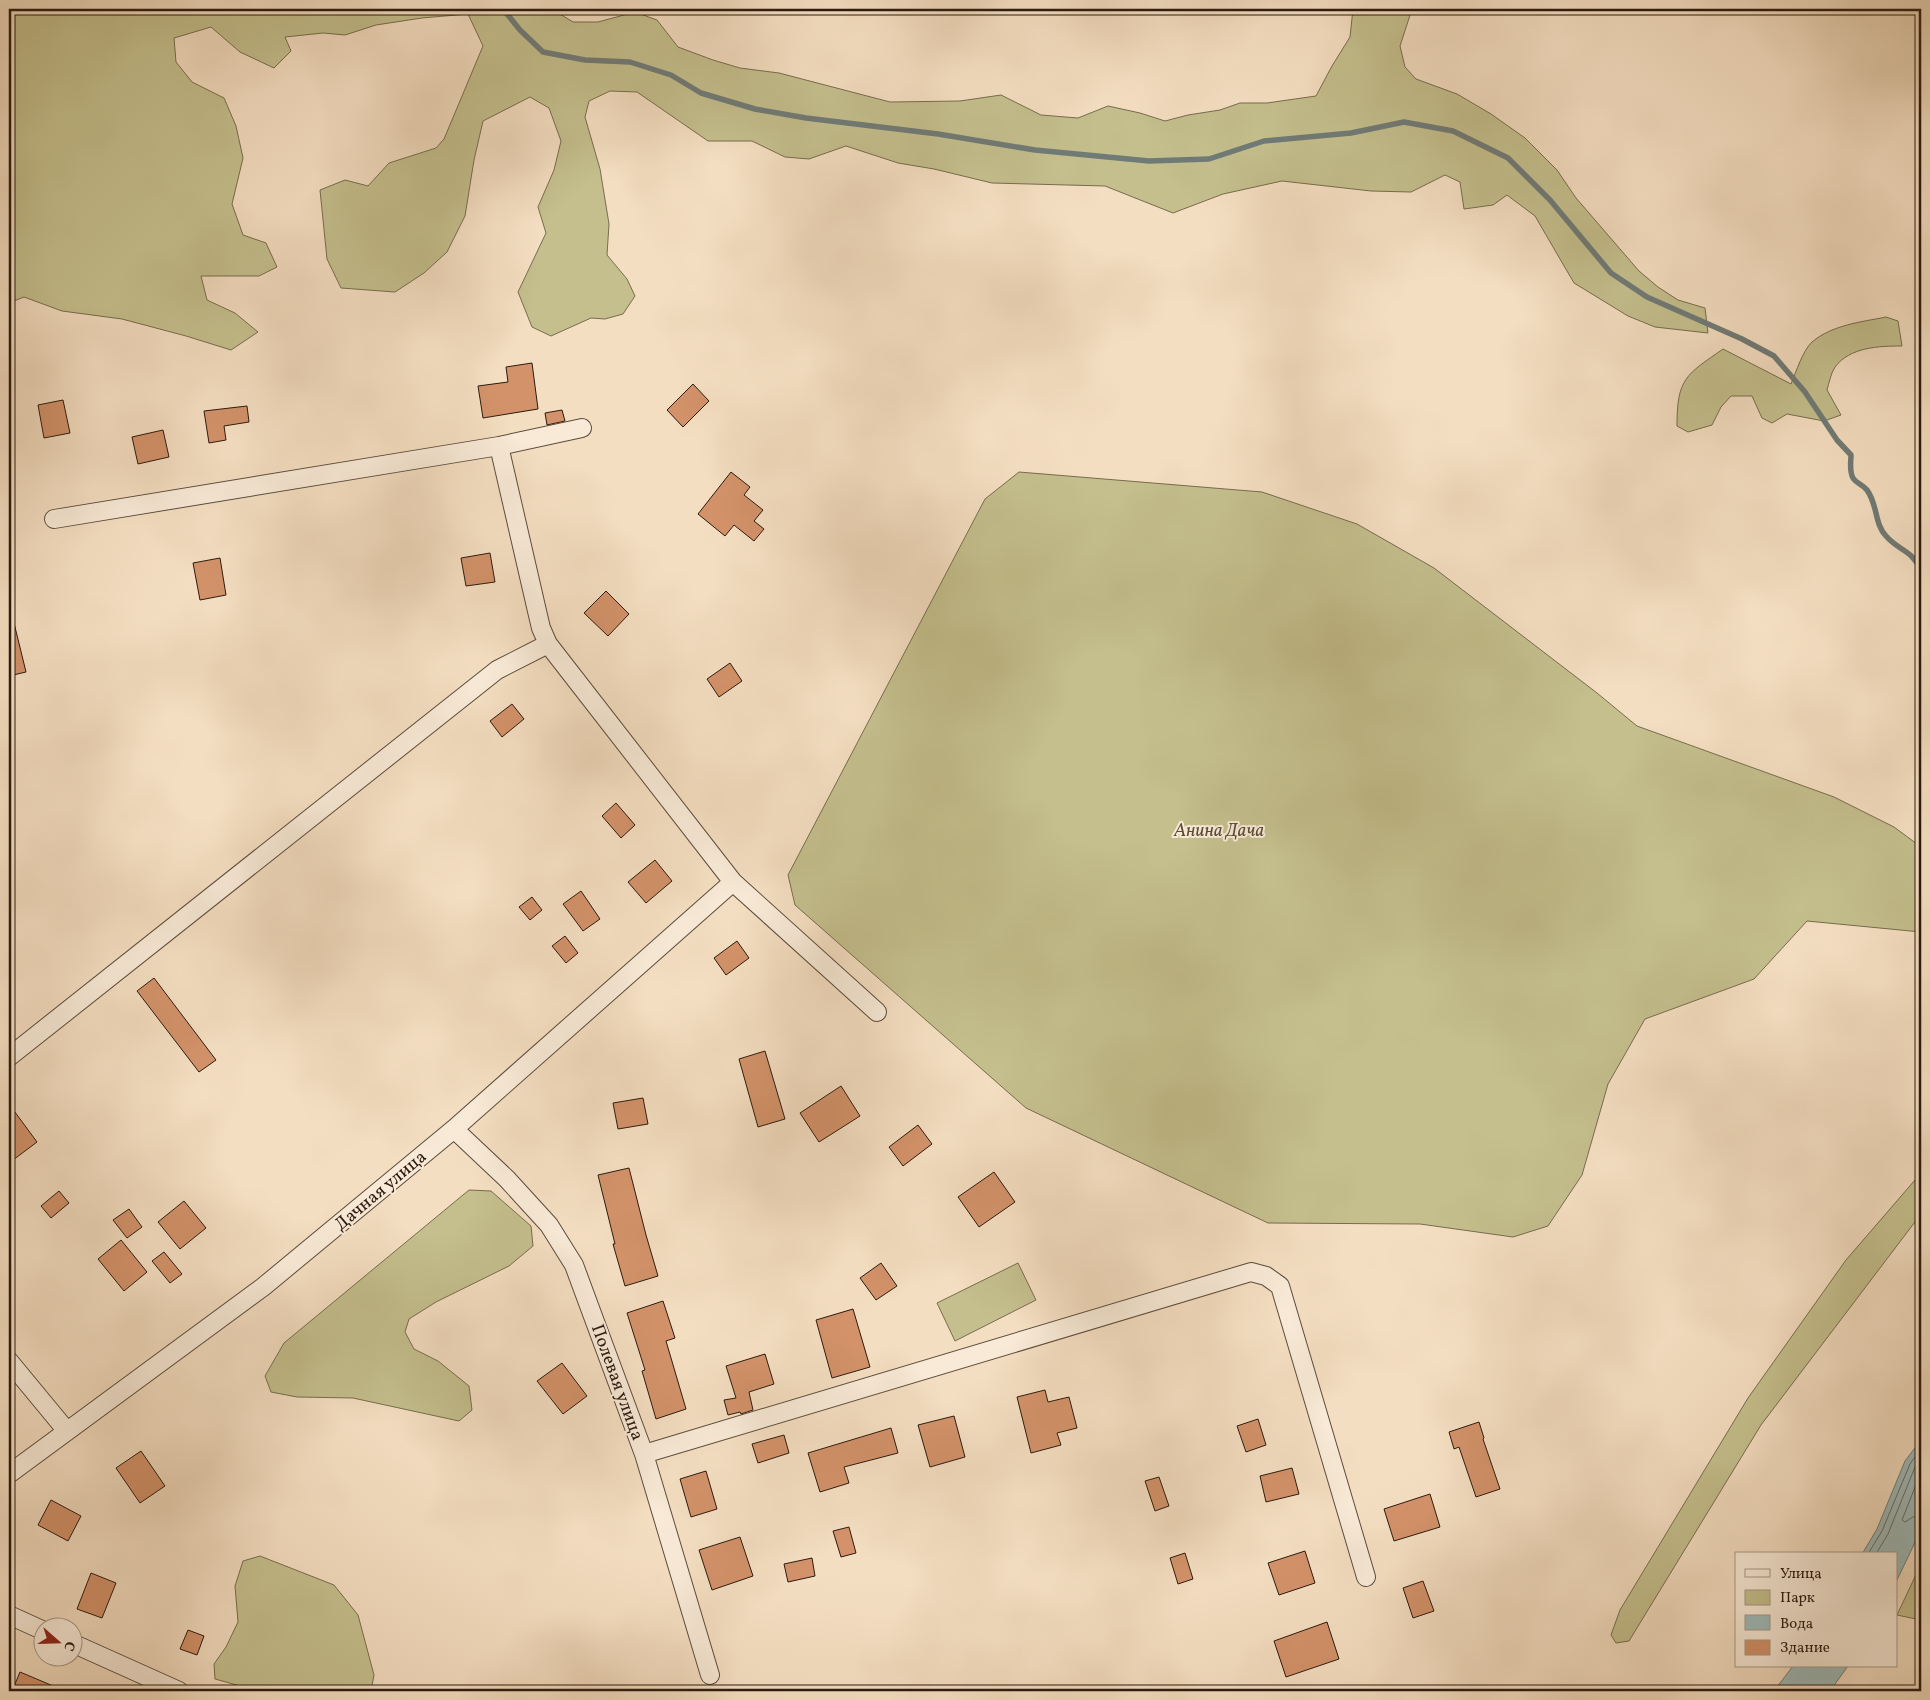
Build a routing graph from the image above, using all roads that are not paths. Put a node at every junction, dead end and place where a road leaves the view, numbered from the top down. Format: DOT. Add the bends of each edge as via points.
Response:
graph roads {
  1 [pos="582,428"];
  2 [pos="499,446"];
  3 [pos="54,519"];
  4 [pos="548,644"];
  5 [pos="733,882"];
  6 [pos="877,1012"];
  7 [pos="9,1057"];
  8 [pos="454,1129"];
  9 [pos="9,1360"];
  10 [pos="66,1430"];
  11 [pos="644,1454"];
  12 [pos="9,1474"];
  13 [pos="1366,1577"];
  14 [pos="9,1614"];
  15 [pos="32,1625"];
  16 [pos="82,1647"];
  17 [pos="710,1676"];
  18 [pos="179,1691"];
  1 -- 2 [label="street"];
  2 -- 3 [label="street"];
  2 -- 4 [label="street" via="541,628"];
  4 -- 5 [label="street"];
  4 -- 7 [label="street" via="497,670"];
  5 -- 6 [label="street"];
  5 -- 8 [label="street, Дачная улица"];
  8 -- 10 [label="street, Дачная улица" via="263,1287"];
  8 -- 11 [label="street, Полевая улица" via="550,1225 574,1265"];
  9 -- 10 [label="street"];
  10 -- 12 [label="street, Дачная улица"];
  11 -- 13 [label="street" via="1251,1272 1266,1276 1280,1286"];
  11 -- 17 [label="street, Полевая улица"];
  14 -- 15 [label="street"];
  16 -- 18 [label="street"];
}
